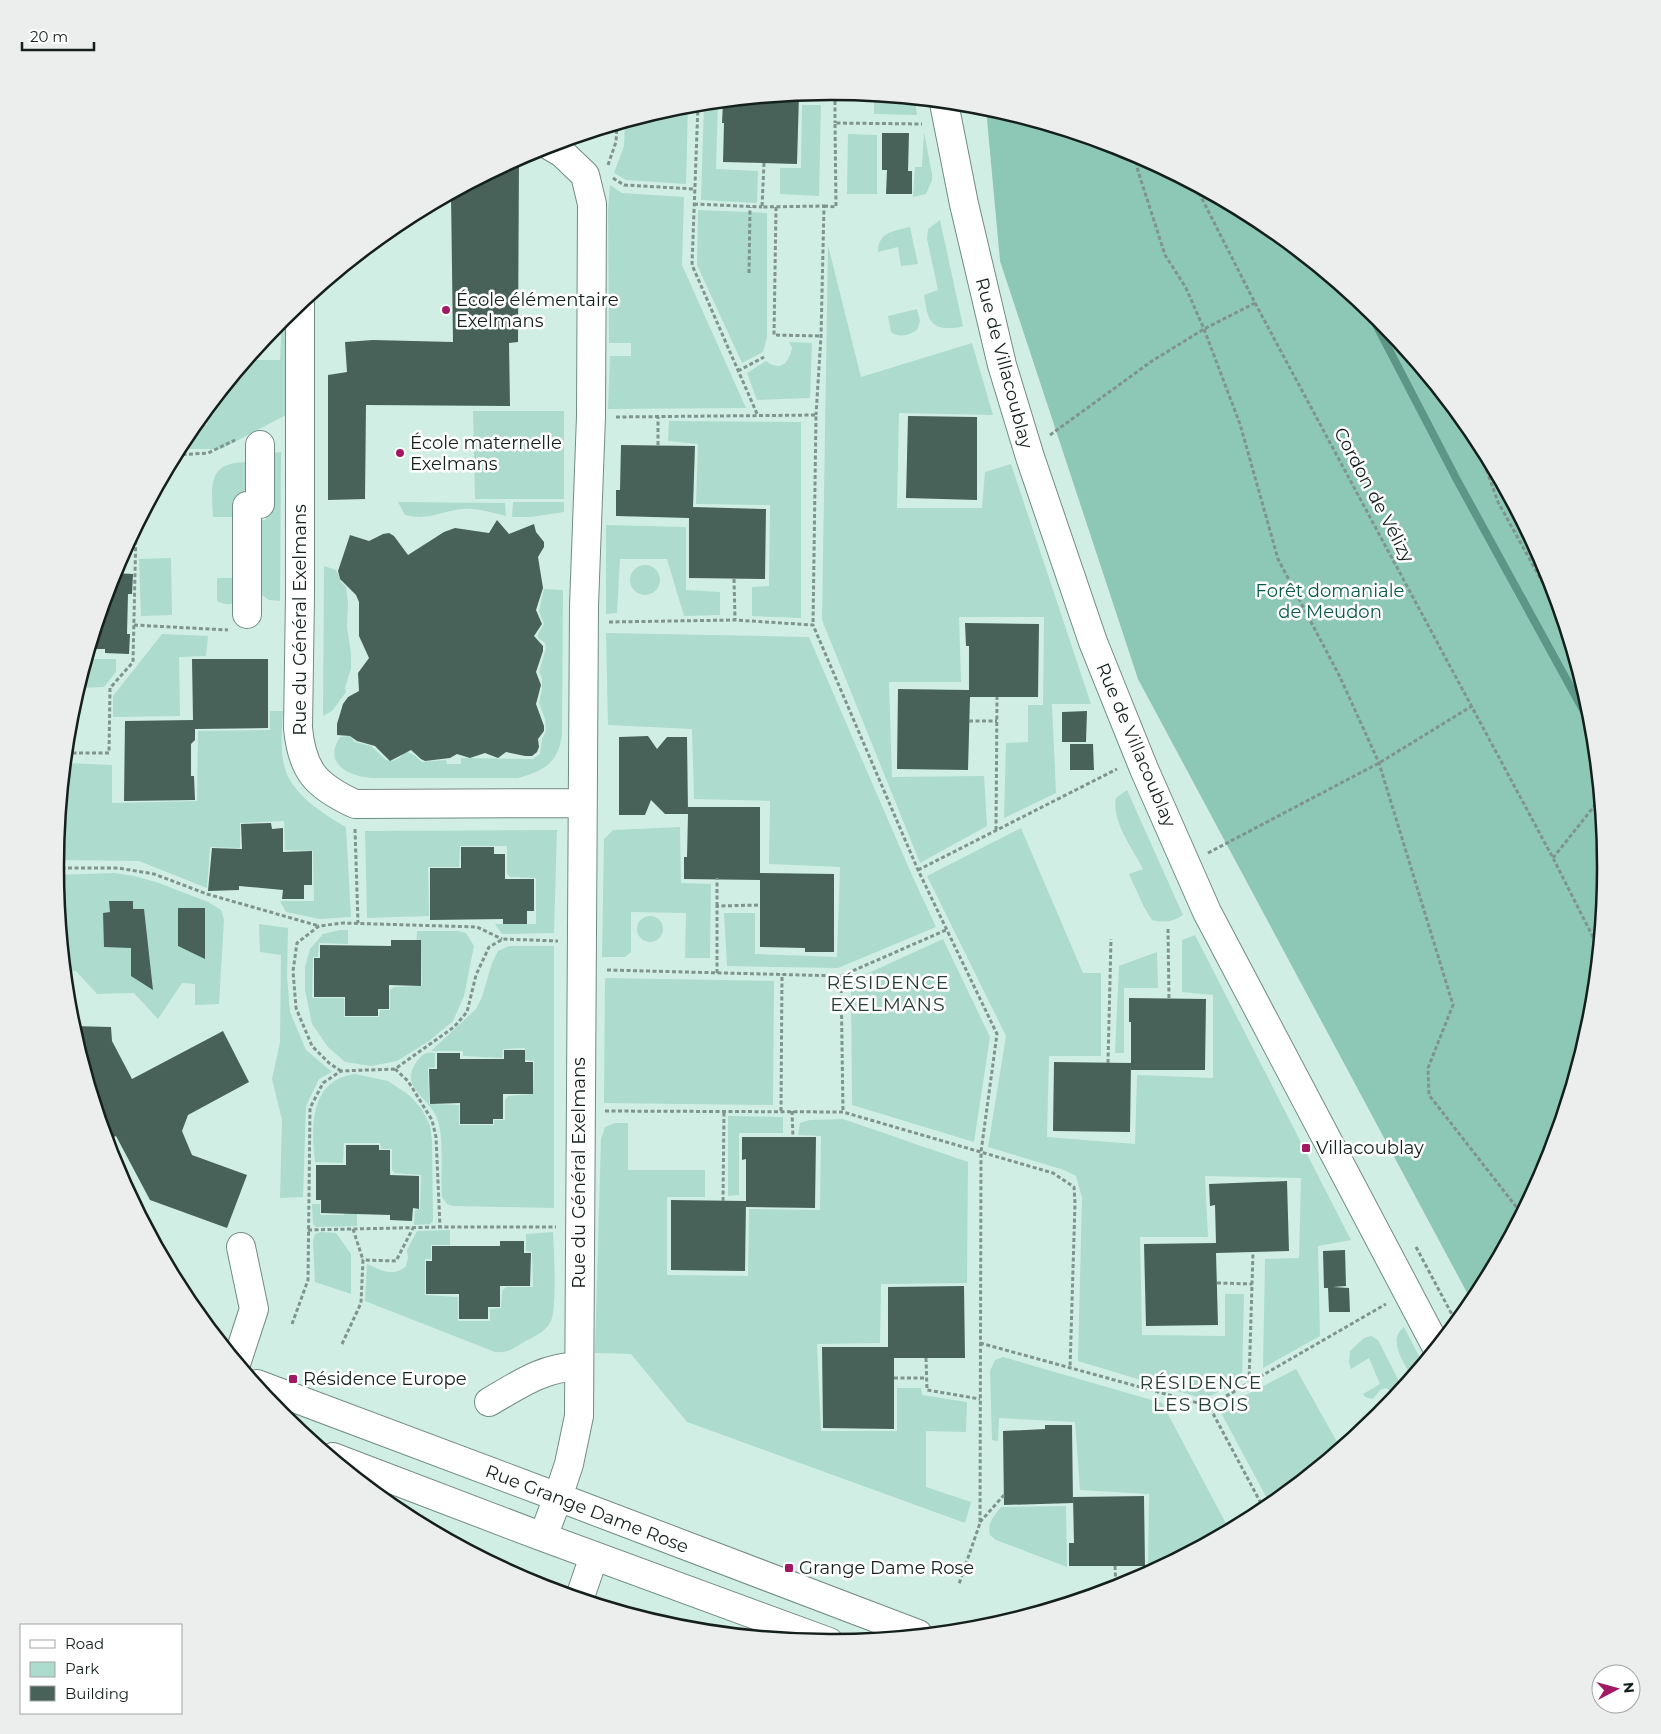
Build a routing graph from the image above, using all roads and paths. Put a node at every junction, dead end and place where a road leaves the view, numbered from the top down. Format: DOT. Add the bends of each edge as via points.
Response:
graph roads {
  1 [pos="835,101"];
  2 [pos="698,112"];
  3 [pos="946,114"];
  4 [pos="836,123"];
  5 [pos="617,131"];
  6 [pos="558,151"];
  7 [pos="764,163"];
  8 [pos="1137,165"];
  9 [pos="594,178"];
  10 [pos="695,189"];
  11 [pos="1200,196"];
  12 [pos="694,204"];
  13 [pos="750,206"];
  14 [pos="824,206"];
  15 [pos="762,207"];
  16 [pos="776,207"];
  17 [pos="750,273"];
  18 [pos="1255,303"];
  19 [pos="300,314"];
  20 [pos="1204,329"];
  21 [pos="821,336"];
  22 [pos="764,357"];
  23 [pos="738,371"];
  24 [pos="816,415"];
  25 [pos="590,416"];
  26 [pos="758,416"];
  27 [pos="658,417"];
  28 [pos="1044,428"];
  29 [pos="260,445"];
  30 [pos="658,445"];
  31 [pos="1487,471"];
  32 [pos="136,544"];
  33 [pos="734,578"];
  34 [pos="1542,581"];
  35 [pos="735,620"];
  36 [pos="239,622"];
  37 [pos="602,622"];
  38 [pos="134,625"];
  39 [pos="813,625"];
  40 [pos="997,697"];
  41 [pos="1472,706"];
  42 [pos="969,721"];
  43 [pos="997,721"];
  44 [pos="72,753"];
  45 [pos="1379,763"];
  46 [pos="1122,773"];
  47 [pos="582,803"];
  48 [pos="355,804"];
  49 [pos="1595,805"];
  50 [pos="996,830"];
  51 [pos="1204,844"];
  52 [pos="1208,853"];
  53 [pos="1203,856"];
  54 [pos="1552,858"];
  55 [pos="1212,862"];
  56 [pos="64,868"];
  57 [pos="918,870"];
  58 [pos="717,878"];
  59 [pos="760,905"];
  60 [pos="717,906"];
  61 [pos="358,923"];
  62 [pos="319,926"];
  63 [pos="1168,929"];
  64 [pos="946,930"];
  65 [pos="502,939"];
  66 [pos="1110,939"];
  67 [pos="1594,939"];
  68 [pos="581,942"];
  69 [pos="581,969"];
  70 [pos="717,972"];
  71 [pos="782,974"];
  72 [pos="842,976"];
  73 [pos="1169,999"];
  74 [pos="1108,1063"];
  75 [pos="396,1069"];
  76 [pos="341,1071"];
  77 [pos="580,1110"];
  78 [pos="724,1111"];
  79 [pos="792,1111"];
  80 [pos="782,1112"];
  81 [pos="843,1112"];
  82 [pos="793,1137"];
  83 [pos="981,1152"];
  84 [pos="723,1201"];
  85 [pos="1517,1209"];
  86 [pos="579,1226"];
  87 [pos="440,1227"];
  88 [pos="413,1228"];
  89 [pos="353,1229"];
  90 [pos="308,1230"];
  91 [pos="1414,1243"];
  92 [pos="241,1247"];
  93 [pos="1253,1252"];
  94 [pos="363,1260"];
  95 [pos="1217,1283"];
  96 [pos="1252,1284"];
  97 [pos="1406,1290"];
  98 [pos="1452,1315"];
  99 [pos="292,1324"];
  100 [pos="1433,1341"];
  101 [pos="980,1343"];
  102 [pos="342,1344"];
  103 [pos="239,1355"];
  104 [pos="926,1358"];
  105 [pos="578,1366"];
  106 [pos="1070,1368"];
  107 [pos="894,1378"];
  108 [pos="926,1378"];
  109 [pos="1249,1383"];
  110 [pos="268,1388"];
  111 [pos="980,1399"];
  112 [pos="489,1402"];
  113 [pos="1209,1406"];
  114 [pos="363,1474"];
  115 [pos="1004,1495"];
  116 [pos="558,1497"];
  117 [pos="1260,1502"];
  118 [pos="980,1523"];
  119 [pos="543,1537"];
  120 [pos="594,1556"];
  121 [pos="1115,1566"];
  122 [pos="1116,1578"];
  123 [pos="959,1584"];
  124 [pos="582,1592"];
  125 [pos="906,1629"];
  126 [pos="804,1633"];
  1 -- 4 [label="path"];
  2 -- 10 [label="path"];
  3 -- 4 [label="path"];
  3 -- 97 [label="street, Rue de Villacoublay" via="1002,365 1093,642 1207,912"];
  4 -- 14 [label="path" via="836,207"];
  5 -- 9 [label="path" via="609,164"];
  6 -- 9 [label="street, Rue du Général Exelmans" via="584,175"];
  7 -- 15 [label="path"];
  8 -- 20 [label="path" via="1165,255 1186,288"];
  9 -- 10 [label="path" via="624,185"];
  9 -- 25 [label="street, Rue du Général Exelmans"];
  10 -- 12 [label="path"];
  11 -- 18 [label="path, Cordon de Vélizy"];
  12 -- 13 [label="path"];
  12 -- 23 [label="path" via="692,265"];
  13 -- 15 [label="path"];
  13 -- 17 [label="path"];
  14 -- 16 [label="path"];
  14 -- 21 [label="path"];
  15 -- 16 [label="path"];
  16 -- 21 [label="path" via="774,334"];
  18 -- 20 [label="path"];
  18 -- 41 [label="path, Cordon de Vélizy"];
  19 -- 48 [label="street, Rue du Général Exelmans" via="300,749 309,771 321,784"];
  20 -- 28 [label="path" via="1152,361 1047,437"];
  20 -- 45 [label="path" via="1240,424 1278,559 1340,677"];
  21 -- 24 [label="path"];
  22 -- 23 [label="path"];
  23 -- 26 [label="path"];
  24 -- 26 [label="path"];
  24 -- 39 [label="path"];
  25 -- 27 [label="path"];
  25 -- 47 [label="street, Rue du Général Exelmans"];
  26 -- 27 [label="path"];
  27 -- 30 [label="path"];
  29 -- 36 [label="street"];
  31 -- 34 [label="path" via="1498,502"];
  32 -- 38 [label="path"];
  33 -- 35 [label="path"];
  35 -- 37 [label="path"];
  35 -- 39 [label="path"];
  36 -- 38 [label="path"];
  38 -- 44 [label="path" via="133,662 110,688 109,753"];
  39 -- 57 [label="path"];
  40 -- 43 [label="path"];
  41 -- 45 [label="path"];
  41 -- 54 [label="path, Cordon de Vélizy"];
  42 -- 43 [label="path"];
  43 -- 50 [label="path"];
  45 -- 52 [label="path"];
  45 -- 85 [label="path" via="1453,1005 1428,1068 1429,1095"];
  46 -- 50 [label="path" via="1119,768"];
  47 -- 48 [label="street, Rue du Général Exelmans"];
  47 -- 68 [label="street, Rue du Général Exelmans"];
  48 -- 61 [label="path"];
  49 -- 54 [label="path"];
  50 -- 57 [label="path"];
  51 -- 52 [label="path"];
  52 -- 53 [label="path"];
  52 -- 55 [label="path"];
  54 -- 67 [label="path, Cordon de Vélizy"];
  56 -- 62 [label="path" via="118,868 154,874 207,894"];
  57 -- 64 [label="path"];
  58 -- 60 [label="path"];
  59 -- 60 [label="path"];
  60 -- 70 [label="path"];
  61 -- 62 [label="path"];
  61 -- 65 [label="path" via="477,927"];
  62 -- 76 [label="path" via="297,943 293,971 296,1008 312,1046"];
  63 -- 73 [label="path"];
  64 -- 72 [label="path"];
  64 -- 83 [label="path" via="997,1034"];
  65 -- 68 [label="path"];
  65 -- 75 [label="path" via="489,947 476,975 467,1012 454,1027"];
  66 -- 74 [label="path"];
  68 -- 69 [label="street, Rue du Général Exelmans"];
  69 -- 70 [label="path"];
  69 -- 77 [label="street, Rue du Général Exelmans"];
  70 -- 71 [label="path"];
  71 -- 72 [label="path"];
  71 -- 80 [label="path"];
  72 -- 81 [label="path"];
  75 -- 76 [label="path"];
  75 -- 87 [label="path" via="408,1081 432,1120 436,1137"];
  76 -- 90 [label="path" via="323,1083 310,1108"];
  77 -- 78 [label="path"];
  77 -- 86 [label="street, Rue du Général Exelmans"];
  78 -- 80 [label="path"];
  78 -- 84 [label="path"];
  79 -- 80 [label="path"];
  79 -- 81 [label="path"];
  79 -- 82 [label="path"];
  81 -- 83 [label="path"];
  83 -- 101 [label="path"];
  83 -- 106 [label="path" via="1053,1173 1074,1187"];
  86 -- 87 [label="path"];
  86 -- 105 [label="street, Rue du Général Exelmans"];
  87 -- 88 [label="path"];
  88 -- 89 [label="path"];
  88 -- 94 [label="path" via="396,1261"];
  89 -- 90 [label="path"];
  89 -- 94 [label="path"];
  90 -- 99 [label="path" via="308,1280"];
  91 -- 98 [label="path"];
  92 -- 103 [label="street" via="254,1309"];
  93 -- 96 [label="path"];
  94 -- 102 [label="path" via="361,1303"];
  95 -- 96 [label="path"];
  96 -- 109 [label="path"];
  97 -- 100 [label="street, Rue de Villacoublay"];
  97 -- 109 [label="path"];
  101 -- 106 [label="path"];
  101 -- 111 [label="path"];
  104 -- 108 [label="path"];
  105 -- 112 [label="street" via="540,1373"];
  105 -- 116 [label="street, Rue du Général Exelmans" via="578,1416"];
  106 -- 113 [label="path"];
  107 -- 108 [label="path"];
  108 -- 111 [label="path" via="927,1390"];
  109 -- 113 [label="path"];
  110 -- 116 [label="street, Rue Grange Dame Rose"];
  111 -- 118 [label="path"];
  113 -- 117 [label="path"];
  114 -- 119 [label="street"];
  115 -- 118 [label="path"];
  116 -- 119 [label="street, Rue du Général Exelmans"];
  116 -- 125 [label="street, Rue Grange Dame Rose"];
  118 -- 123 [label="path"];
  119 -- 120 [label="street"];
  120 -- 124 [label="street"];
  120 -- 126 [label="street"];
  121 -- 122 [label="path"];
}
